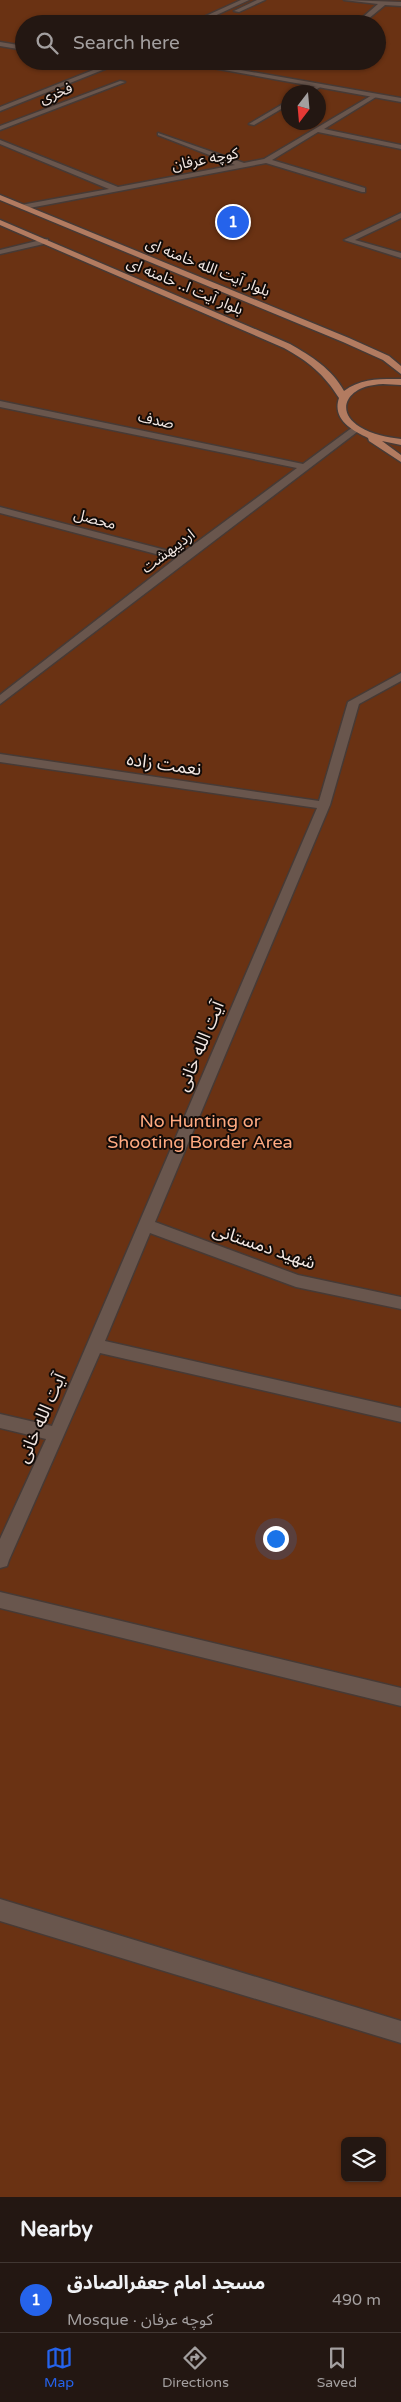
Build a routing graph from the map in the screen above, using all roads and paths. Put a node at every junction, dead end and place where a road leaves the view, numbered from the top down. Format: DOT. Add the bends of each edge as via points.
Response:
graph roads {
  1 [pos="246,0"];
  2 [pos="262,0"];
  3 [pos="347,0"];
  4 [pos="382,3"];
  5 [pos="401,4"];
  6 [pos="212,15"];
  7 [pos="228,15"];
  8 [pos="368,15"];
  9 [pos="0,44"];
  10 [pos="15,46"];
  11 [pos="79,70"];
  12 [pos="99,70"];
  13 [pos="228,70"];
  14 [pos="122,82"];
  15 [pos="313,85"];
  16 [pos="326,87"];
  17 [pos="374,96"];
  18 [pos="401,100"];
  19 [pos="0,101"];
  20 [pos="281,107"];
  21 [pos="0,108"];
  22 [pos="252,124"];
  23 [pos="326,125"];
  24 [pos="0,128"];
  25 [pos="317,130"];
  26 [pos="160,134"];
  27 [pos="0,142"];
  28 [pos="401,146"];
  29 [pos="266,161"];
  30 [pos="245,165"];
  31 [pos="118,189"];
  32 [pos="362,190"];
  33 [pos="0,197"];
  34 [pos="24,207"];
  35 [pos="401,215"];
  36 [pos="0,222"];
  37 [pos="45,241"];
  38 [pos="0,252"];
  39 [pos="401,256"];
  40 [pos="401,371"];
  41 [pos="401,382"];
  42 [pos="342,396"];
  43 [pos="0,404"];
  44 [pos="356,429"];
  45 [pos="367,435"];
  46 [pos="401,442"];
  47 [pos="401,458"];
  48 [pos="306,466"];
  49 [pos="0,510"];
  50 [pos="183,558"];
  51 [pos="401,676"];
  52 [pos="0,701"];
  53 [pos="0,758"];
  54 [pos="324,805"];
  55 [pos="146,1225"];
  56 [pos="401,1303"];
  57 [pos="95,1345"];
  58 [pos="401,1415"];
  59 [pos="0,1421"];
  60 [pos="57,1434"];
  61 [pos="0,1560"];
  62 [pos="0,1600"];
  63 [pos="401,1697"];
  64 [pos="0,1910"];
  65 [pos="401,2032"];
  1 -- 6 [label="street"];
  2 -- 7 [label="street"];
  3 -- 4 [label="street"];
  4 -- 5 [label="street"];
  4 -- 8 [label="street"];
  9 -- 10 [label="street"];
  11 -- 19 [label="street"];
  12 -- 21 [label="street"];
  13 -- 15 [label="street"];
  14 -- 24 [label="street, فخری"];
  16 -- 17 [label="street"];
  17 -- 18 [label="street"];
  17 -- 23 [label="street, کوچه عرفان"];
  20 -- 22 [label="street"];
  25 -- 28 [label="street"];
  25 -- 29 [label="street, کوچه عرفان"];
  26 -- 30 [label="street"];
  27 -- 31 [label="street"];
  29 -- 30 [label="street, کوچه عرفان"];
  29 -- 32 [label="street"];
  30 -- 31 [label="street, کوچه عرفان"];
  31 -- 34 [label="street, کوچه عرفان"];
  33 -- 34 [label="main road, بلوار آیت الله خامنه ای"];
  34 -- 40 [label="main road, بلوار آیت الله خامنه ای" via="346,340 386,358"];
  35 -- 39 [label="street" via="348,240"];
  36 -- 37 [label="main road, بلوار آیت ا.. خامنه ای"];
  37 -- 38 [label="street"];
  37 -- 42 [label="main road, بلوار آیت ا.. خامنه ای" via="287,346 316,362 335,380"];
  41 -- 42 [label="main road" via="366,382 350,388"];
  42 -- 44 [label="main road" via="339,406 343,417"];
  43 -- 48 [label="street, صدف"];
  44 -- 45 [label="main road"];
  44 -- 48 [label="street, اردیبهشت"];
  45 -- 46 [label="main road"];
  45 -- 47 [label="main road"];
  48 -- 50 [label="street, اردیبهشت"];
  49 -- 50 [label="street, محصل"];
  50 -- 52 [label="street, اردیبهشت"];
  51 -- 54 [label="street, آیت الله خانی" via="354,702"];
  53 -- 54 [label="street, نعمت زاده"];
  54 -- 55 [label="street, آیت الله خانی"];
  55 -- 56 [label="street, شهید دمستانی" via="296,1281"];
  55 -- 57 [label="street, آیت الله خانی"];
  57 -- 58 [label="street"];
  57 -- 60 [label="street, آیت الله خانی"];
  59 -- 60 [label="street"];
  60 -- 61 [label="street, آیت الله خانی"];
  62 -- 63 [label="street"];
  64 -- 65 [label="street"];
}
